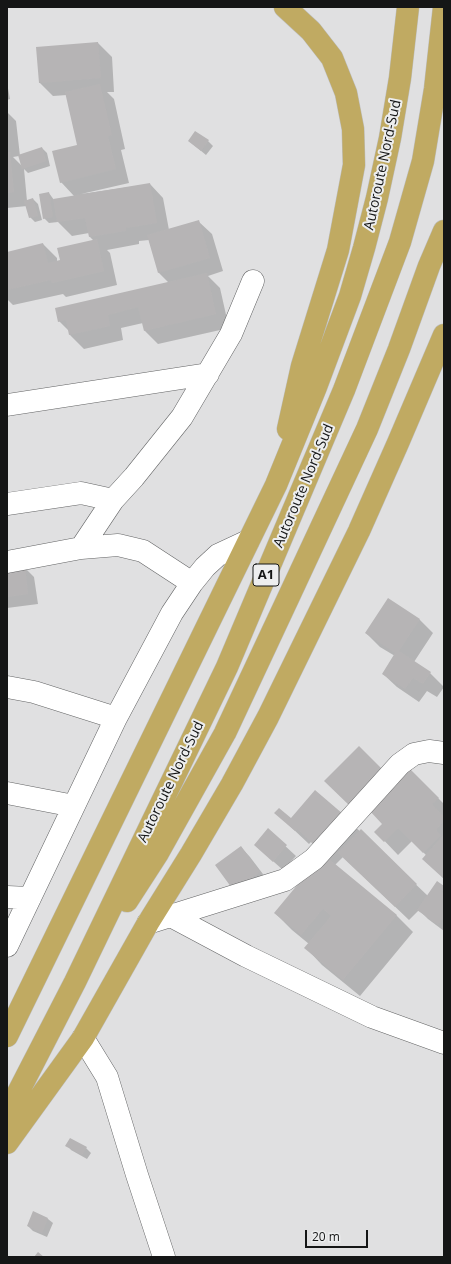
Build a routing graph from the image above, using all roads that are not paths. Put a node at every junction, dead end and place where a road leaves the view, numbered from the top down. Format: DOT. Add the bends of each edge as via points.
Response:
graph roads {
  1 [pos="285,7"];
  2 [pos="408,7"];
  3 [pos="444,7"];
  4 [pos="444,231"];
  5 [pos="253,282"];
  6 [pos="444,335"];
  7 [pos="208,374"];
  8 [pos="7,404"];
  9 [pos="276,485"];
  10 [pos="113,500"];
  11 [pos="7,504"];
  12 [pos="248,541"];
  13 [pos="80,548"];
  14 [pos="7,562"];
  15 [pos="192,583"];
  16 [pos="7,687"];
  17 [pos="116,718"];
  18 [pos="444,753"];
  19 [pos="7,793"];
  20 [pos="74,806"];
  21 [pos="7,897"];
  22 [pos="30,898"];
  23 [pos="171,916"];
  24 [pos="148,924"];
  25 [pos="7,946"];
  26 [pos="74,982"];
  27 [pos="7,1036"];
  28 [pos="83,1038"];
  29 [pos="444,1042"];
  30 [pos="7,1114"];
  31 [pos="7,1143"];
  32 [pos="164,1257"];
  1 -- 9 [label="highway" via="311,31 332,58 346,93 353,129 354,165 338,250 302,366"];
  2 -- 9 [label="highway, Autoroute Nord-Sud / A1" via="390,138 364,248 350,296"];
  3 -- 26 [label="highway, Autoroute Nord-Sud / A1" via="435,89 423,162 400,242 344,390 227,667"];
  4 -- 26 [label="highway" via="366,429 225,733 158,853"];
  5 -- 7 [label="street" via="231,334"];
  6 -- 24 [label="highway" via="358,531 268,717 191,854"];
  7 -- 8 [label="street"];
  7 -- 10 [label="street" via="182,417"];
  9 -- 12 [label="highway, Autoroute Nord-Sud / A1"];
  10 -- 11 [label="street" via="81,493"];
  10 -- 13 [label="street"];
  12 -- 15 [label="street" via="218,555"];
  12 -- 27 [label="highway, Autoroute Nord-Sud / A1"];
  13 -- 14 [label="street"];
  13 -- 15 [label="street" via="118,545 143,551"];
  15 -- 17 [label="street" via="172,613"];
  16 -- 17 [label="street" via="34,692"];
  17 -- 20 [label="street"];
  18 -- 23 [label="street" via="414,754 400,764 314,859 285,880"];
  19 -- 20 [label="street"];
  20 -- 22 [label="street"];
  21 -- 22 [label="street"];
  22 -- 25 [label="street"];
  23 -- 24 [label="street"];
  23 -- 29 [label="street" via="246,956 372,1017"];
  24 -- 28 [label="highway"];
  26 -- 30 [label="highway, Autoroute Nord-Sud / A1"];
  28 -- 31 [label="highway"];
  28 -- 32 [label="street" via="107,1076"];
}
